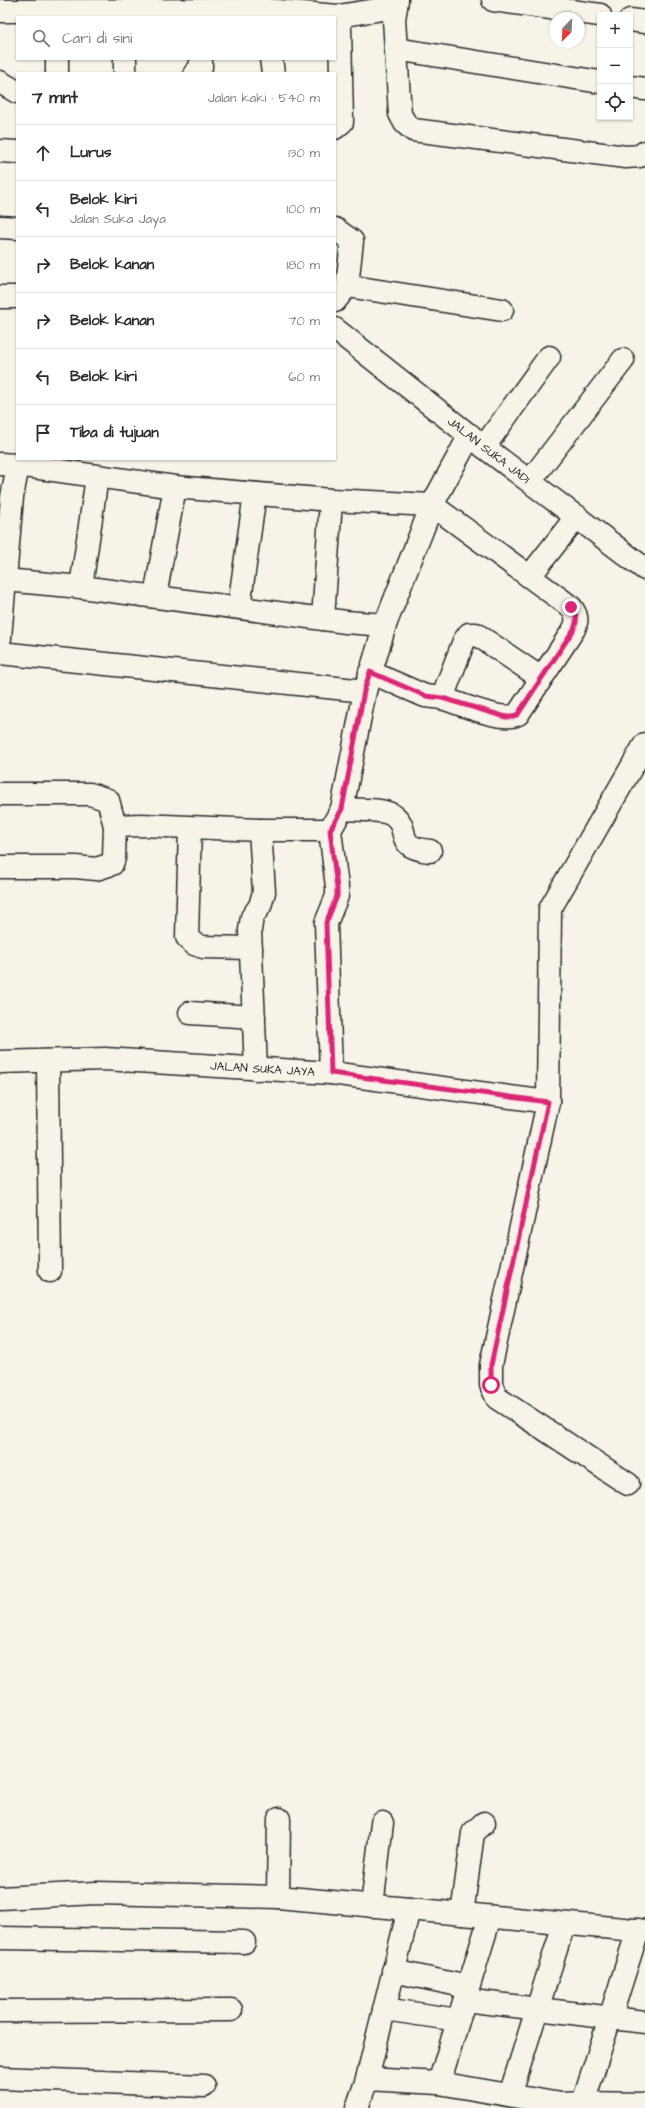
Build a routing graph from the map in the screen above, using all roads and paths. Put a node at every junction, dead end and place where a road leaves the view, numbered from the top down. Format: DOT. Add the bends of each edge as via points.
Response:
graph roads {
  1 [pos="493,0"];
  2 [pos="396,3"];
  3 [pos="242,6"];
  4 [pos="57,9"];
  5 [pos="122,10"];
  6 [pos="0,12"];
  7 [pos="201,14"];
  8 [pos="266,14"];
  9 [pos="597,15"];
  10 [pos="338,16"];
  11 [pos="633,20"];
  12 [pos="645,22"];
  13 [pos="396,49"];
  14 [pos="57,60"];
  15 [pos="125,60"];
  16 [pos="201,60"];
  17 [pos="271,60"];
  18 [pos="57,72"];
  19 [pos="125,72"];
  20 [pos="196,72"];
  21 [pos="273,72"];
  22 [pos="0,82"];
  23 [pos="597,82"];
  24 [pos="633,87"];
  25 [pos="645,89"];
  26 [pos="16,91"];
  27 [pos="336,127"];
  28 [pos="0,151"];
  29 [pos="16,152"];
  30 [pos="645,152"];
  31 [pos="0,227"];
  32 [pos="16,228"];
  33 [pos="336,230"];
  34 [pos="341,293"];
  35 [pos="0,297"];
  36 [pos="16,298"];
  37 [pos="502,310"];
  38 [pos="336,330"];
  39 [pos="549,357"];
  40 [pos="623,360"];
  41 [pos="477,441"];
  42 [pos="9,464"];
  43 [pos="97,477"];
  44 [pos="530,481"];
  45 [pos="174,487"];
  46 [pos="255,494"];
  47 [pos="331,500"];
  48 [pos="432,505"];
  49 [pos="577,516"];
  50 [pos="645,569"];
  51 [pos="530,576"];
  52 [pos="5,580"];
  53 [pos="81,587"];
  54 [pos="155,596"];
  55 [pos="239,607"];
  56 [pos="323,619"];
  57 [pos="385,626"];
  58 [pos="0,638"];
  59 [pos="0,653"];
  60 [pos="542,678"];
  61 [pos="368,681"];
  62 [pos="442,698"];
  63 [pos="645,744"];
  64 [pos="0,794"];
  65 [pos="342,809"];
  66 [pos="115,826"];
  67 [pos="190,828"];
  68 [pos="260,830"];
  69 [pos="330,830"];
  70 [pos="430,851"];
  71 [pos="0,867"];
  72 [pos="251,948"];
  73 [pos="190,1013"];
  74 [pos="254,1017"];
  75 [pos="48,1060"];
  76 [pos="0,1062"];
  77 [pos="256,1069"];
  78 [pos="331,1073"];
  79 [pos="548,1102"];
  80 [pos="50,1272"];
  81 [pos="628,1484"];
  82 [pos="279,1820"];
  83 [pos="382,1823"];
  84 [pos="484,1823"];
  85 [pos="278,1897"];
  86 [pos="0,1898"];
  87 [pos="372,1906"];
  88 [pos="409,1909"];
  89 [pos="462,1914"];
  90 [pos="490,1917"];
  91 [pos="564,1924"];
  92 [pos="642,1931"];
  93 [pos="0,1938"];
  94 [pos="244,1942"];
  95 [pos="393,1971"];
  96 [pos="466,1994"];
  97 [pos="384,2009"];
  98 [pos="537,2009"];
  99 [pos="0,2010"];
  100 [pos="231,2010"];
  101 [pos="611,2018"];
  102 [pos="458,2020"];
  103 [pos="645,2022"];
  104 [pos="0,2078"];
  105 [pos="367,2079"];
  106 [pos="439,2083"];
  107 [pos="204,2086"];
  108 [pos="510,2095"];
  109 [pos="583,2103"];
  110 [pos="645,2104"];
  111 [pos="357,2108"];
  1 -- 9 [label="street"];
  2 -- 10 [label="street"];
  2 -- 13 [label="street"];
  3 -- 7 [label="street"];
  3 -- 8 [label="street"];
  4 -- 5 [label="street"];
  4 -- 6 [label="street"];
  5 -- 7 [label="street"];
  8 -- 10 [label="street"];
  10 -- 27 [label="street" via="342,122"];
  11 -- 12 [label="street"];
  13 -- 23 [label="street"];
  13 -- 30 [label="street" via="400,114 405,123 414,130 626,157 640,156"];
  14 -- 18 [label="street"];
  15 -- 19 [label="street"];
  16 -- 20 [label="street" via="201,67"];
  17 -- 21 [label="street"];
  22 -- 26 [label="street"];
  24 -- 25 [label="street"];
  28 -- 29 [label="street"];
  31 -- 32 [label="street"];
  33 -- 34 [label="street" via="352,241"];
  34 -- 37 [label="street"];
  35 -- 36 [label="street"];
  38 -- 41 [label="street, JALAN SUKA JADI"];
  39 -- 41 [label="street"];
  40 -- 44 [label="street"];
  41 -- 44 [label="street, JALAN SUKA JADI"];
  41 -- 48 [label="street"];
  42 -- 43 [label="street"];
  42 -- 52 [label="street" via="12,497"];
  43 -- 45 [label="street"];
  43 -- 53 [label="street"];
  44 -- 49 [label="street, JALAN SUKA JADI"];
  45 -- 46 [label="street"];
  45 -- 54 [label="street"];
  46 -- 47 [label="street"];
  46 -- 55 [label="street"];
  47 -- 48 [label="street"];
  47 -- 56 [label="street"];
  48 -- 51 [label="street"];
  48 -- 57 [label="street"];
  49 -- 50 [label="street, JALAN SUKA JADI"];
  49 -- 51 [label="street"];
  51 -- 60 [label="street" via="571,607 576,613 577,620 574,629"];
  52 -- 53 [label="street"];
  52 -- 58 [label="street"];
  53 -- 54 [label="street"];
  54 -- 55 [label="street"];
  55 -- 56 [label="street"];
  56 -- 57 [label="street"];
  57 -- 61 [label="street"];
  59 -- 61 [label="street"];
  60 -- 62 [label="street" via="518,714 513,717 497,715"];
  60 -- 62 [label="street" via="482,637 469,634"];
  61 -- 62 [label="street"];
  61 -- 65 [label="street"];
  63 -- 79 [label="street" via="550,909"];
  64 -- 66 [label="street" via="100,796 108,800"];
  65 -- 69 [label="street"];
  65 -- 70 [label="street" via="385,812 393,815 400,822 404,838 409,845 418,850"];
  66 -- 67 [label="street"];
  66 -- 71 [label="street" via="112,864 96,869"];
  67 -- 68 [label="street"];
  67 -- 72 [label="street" via="188,937 194,944 204,947"];
  68 -- 69 [label="street"];
  68 -- 72 [label="street" via="264,892 260,906 252,917"];
  69 -- 78 [label="street" via="337,888 337,896 326,923"];
  72 -- 74 [label="street"];
  73 -- 74 [label="street"];
  74 -- 77 [label="street"];
  75 -- 76 [label="street, JALAN SUKA JAYA"];
  75 -- 77 [label="street, JALAN SUKA JAYA" via="105,1060"];
  75 -- 80 [label="street"];
  77 -- 78 [label="street, JALAN SUKA JAYA"];
  78 -- 79 [label="street, JALAN SUKA JAYA"];
  79 -- 81 [label="street" via="491,1365 491,1385 497,1398"];
  82 -- 85 [label="street"];
  83 -- 87 [label="street"];
  84 -- 89 [label="street" via="472,1833"];
  85 -- 86 [label="street" via="96,1893"];
  85 -- 87 [label="street"];
  87 -- 88 [label="street"];
  88 -- 89 [label="street"];
  88 -- 95 [label="street"];
  89 -- 90 [label="street"];
  90 -- 91 [label="street"];
  90 -- 96 [label="street"];
  91 -- 92 [label="street"];
  91 -- 98 [label="street"];
  92 -- 101 [label="street"];
  93 -- 94 [label="street"];
  95 -- 96 [label="street"];
  95 -- 97 [label="street"];
  96 -- 98 [label="street"];
  96 -- 102 [label="street"];
  97 -- 102 [label="street"];
  97 -- 105 [label="street"];
  98 -- 101 [label="street"];
  98 -- 108 [label="street"];
  99 -- 100 [label="street"];
  101 -- 103 [label="street"];
  101 -- 109 [label="street"];
  102 -- 106 [label="street"];
  104 -- 107 [label="street"];
  105 -- 106 [label="street"];
  105 -- 111 [label="street"];
  106 -- 108 [label="street"];
  108 -- 109 [label="street" via="560,2104"];
  109 -- 110 [label="street"];
}
